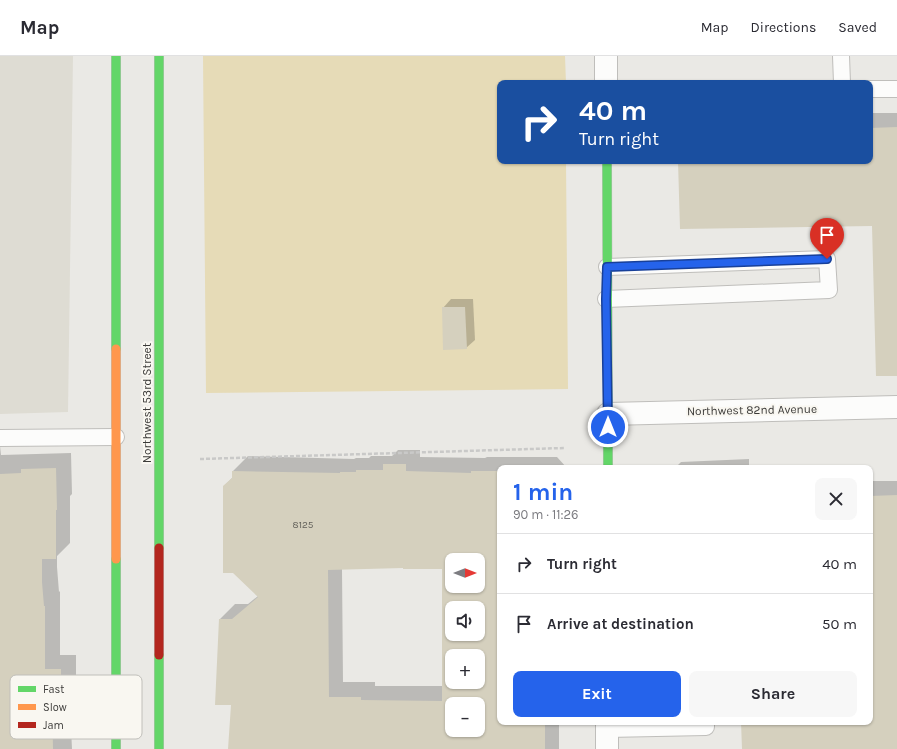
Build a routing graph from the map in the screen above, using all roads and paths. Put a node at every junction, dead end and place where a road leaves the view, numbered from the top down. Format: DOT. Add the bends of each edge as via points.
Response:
graph roads {
  1 [pos="116,56"];
  2 [pos="159,56"];
  3 [pos="606,56"];
  4 [pos="841,56"];
  5 [pos="606,80"];
  6 [pos="842,80"];
  7 [pos="873,89"];
  8 [pos="897,89"];
  9 [pos="607,164"];
  10 [pos="607,267"];
  11 [pos="606,299"];
  12 [pos="897,407"];
  13 [pos="608,414"];
  14 [pos="116,437"];
  15 [pos="0,438"];
  16 [pos="564,448"];
  17 [pos="200,458"];
  18 [pos="608,465"];
  19 [pos="116,675"];
  20 [pos="706,725"];
  21 [pos="607,733"];
  22 [pos="159,749"];
  1 -- 14 [label="street"];
  2 -- 22 [label="street, Northwest 53rd Street"];
  3 -- 5 [label="street"];
  4 -- 6 [label="lane"];
  7 -- 8 [label="lane"];
  9 -- 10 [label="street"];
  10 -- 11 [label="street"];
  10 -- 11 [label="lane" via="827,259 829,290"];
  11 -- 13 [label="street"];
  12 -- 13 [label="street, Northwest 82nd Avenue"];
  13 -- 18 [label="street"];
  14 -- 15 [label="lane"];
  14 -- 19 [label="street"];
  16 -- 17 [label="path"];
  20 -- 21 [label="lane"];
}
